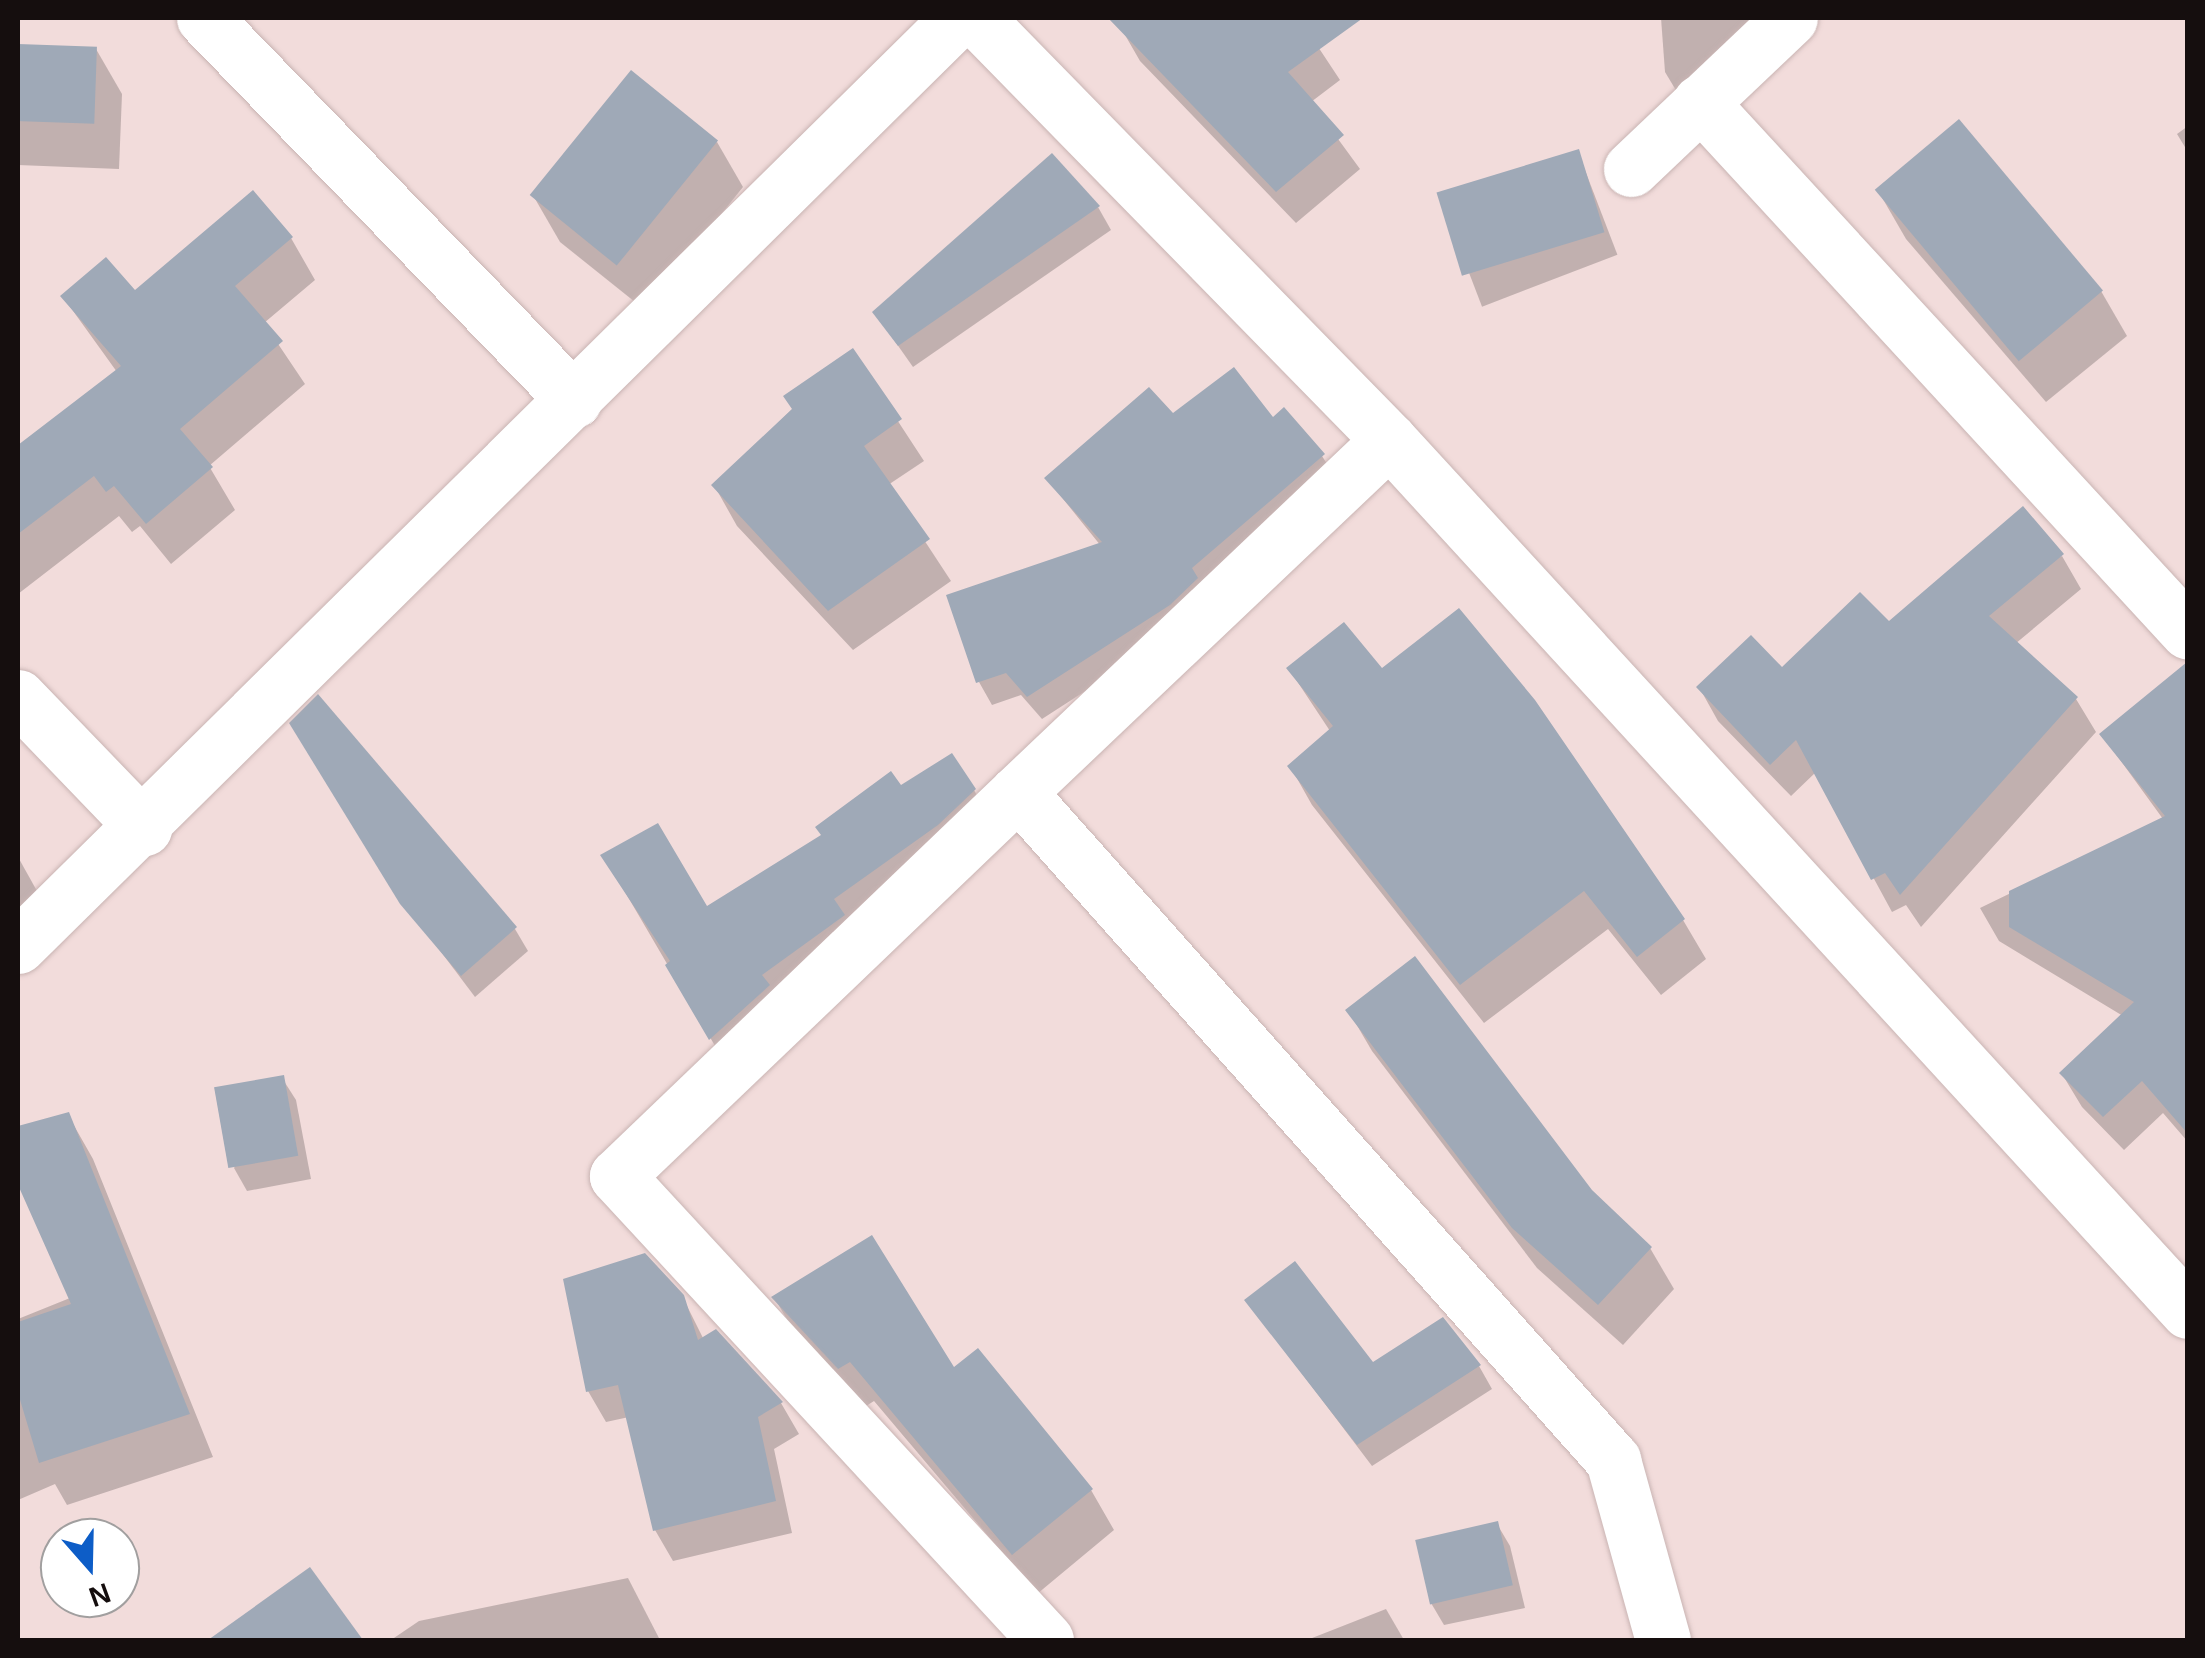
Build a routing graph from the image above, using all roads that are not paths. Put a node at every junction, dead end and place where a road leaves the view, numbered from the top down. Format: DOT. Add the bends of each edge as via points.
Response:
graph roads {
  1 [pos="204,18"];
  2 [pos="958,18"];
  3 [pos="976,18"];
  4 [pos="1790,18"];
  5 [pos="1700,102"];
  6 [pos="1632,169"];
  7 [pos="574,400"];
  8 [pos="1389,440"];
  9 [pos="2188,632"];
  10 [pos="18,697"];
  11 [pos="1018,792"];
  12 [pos="144,828"];
  13 [pos="18,946"];
  14 [pos="2188,1310"];
  15 [pos="1046,1640"];
  16 [pos="1663,1640"];
  1 -- 7 [label="street"];
  2 -- 7 [label="street"];
  3 -- 8 [label="street"];
  4 -- 5 [label="street"];
  5 -- 6 [label="street"];
  5 -- 9 [label="street"];
  7 -- 12 [label="street"];
  8 -- 11 [label="street"];
  8 -- 14 [label="street"];
  10 -- 12 [label="street"];
  11 -- 15 [label="street" via="617,1176"];
  11 -- 16 [label="street" via="1612,1460"];
  12 -- 13 [label="street"];
}
